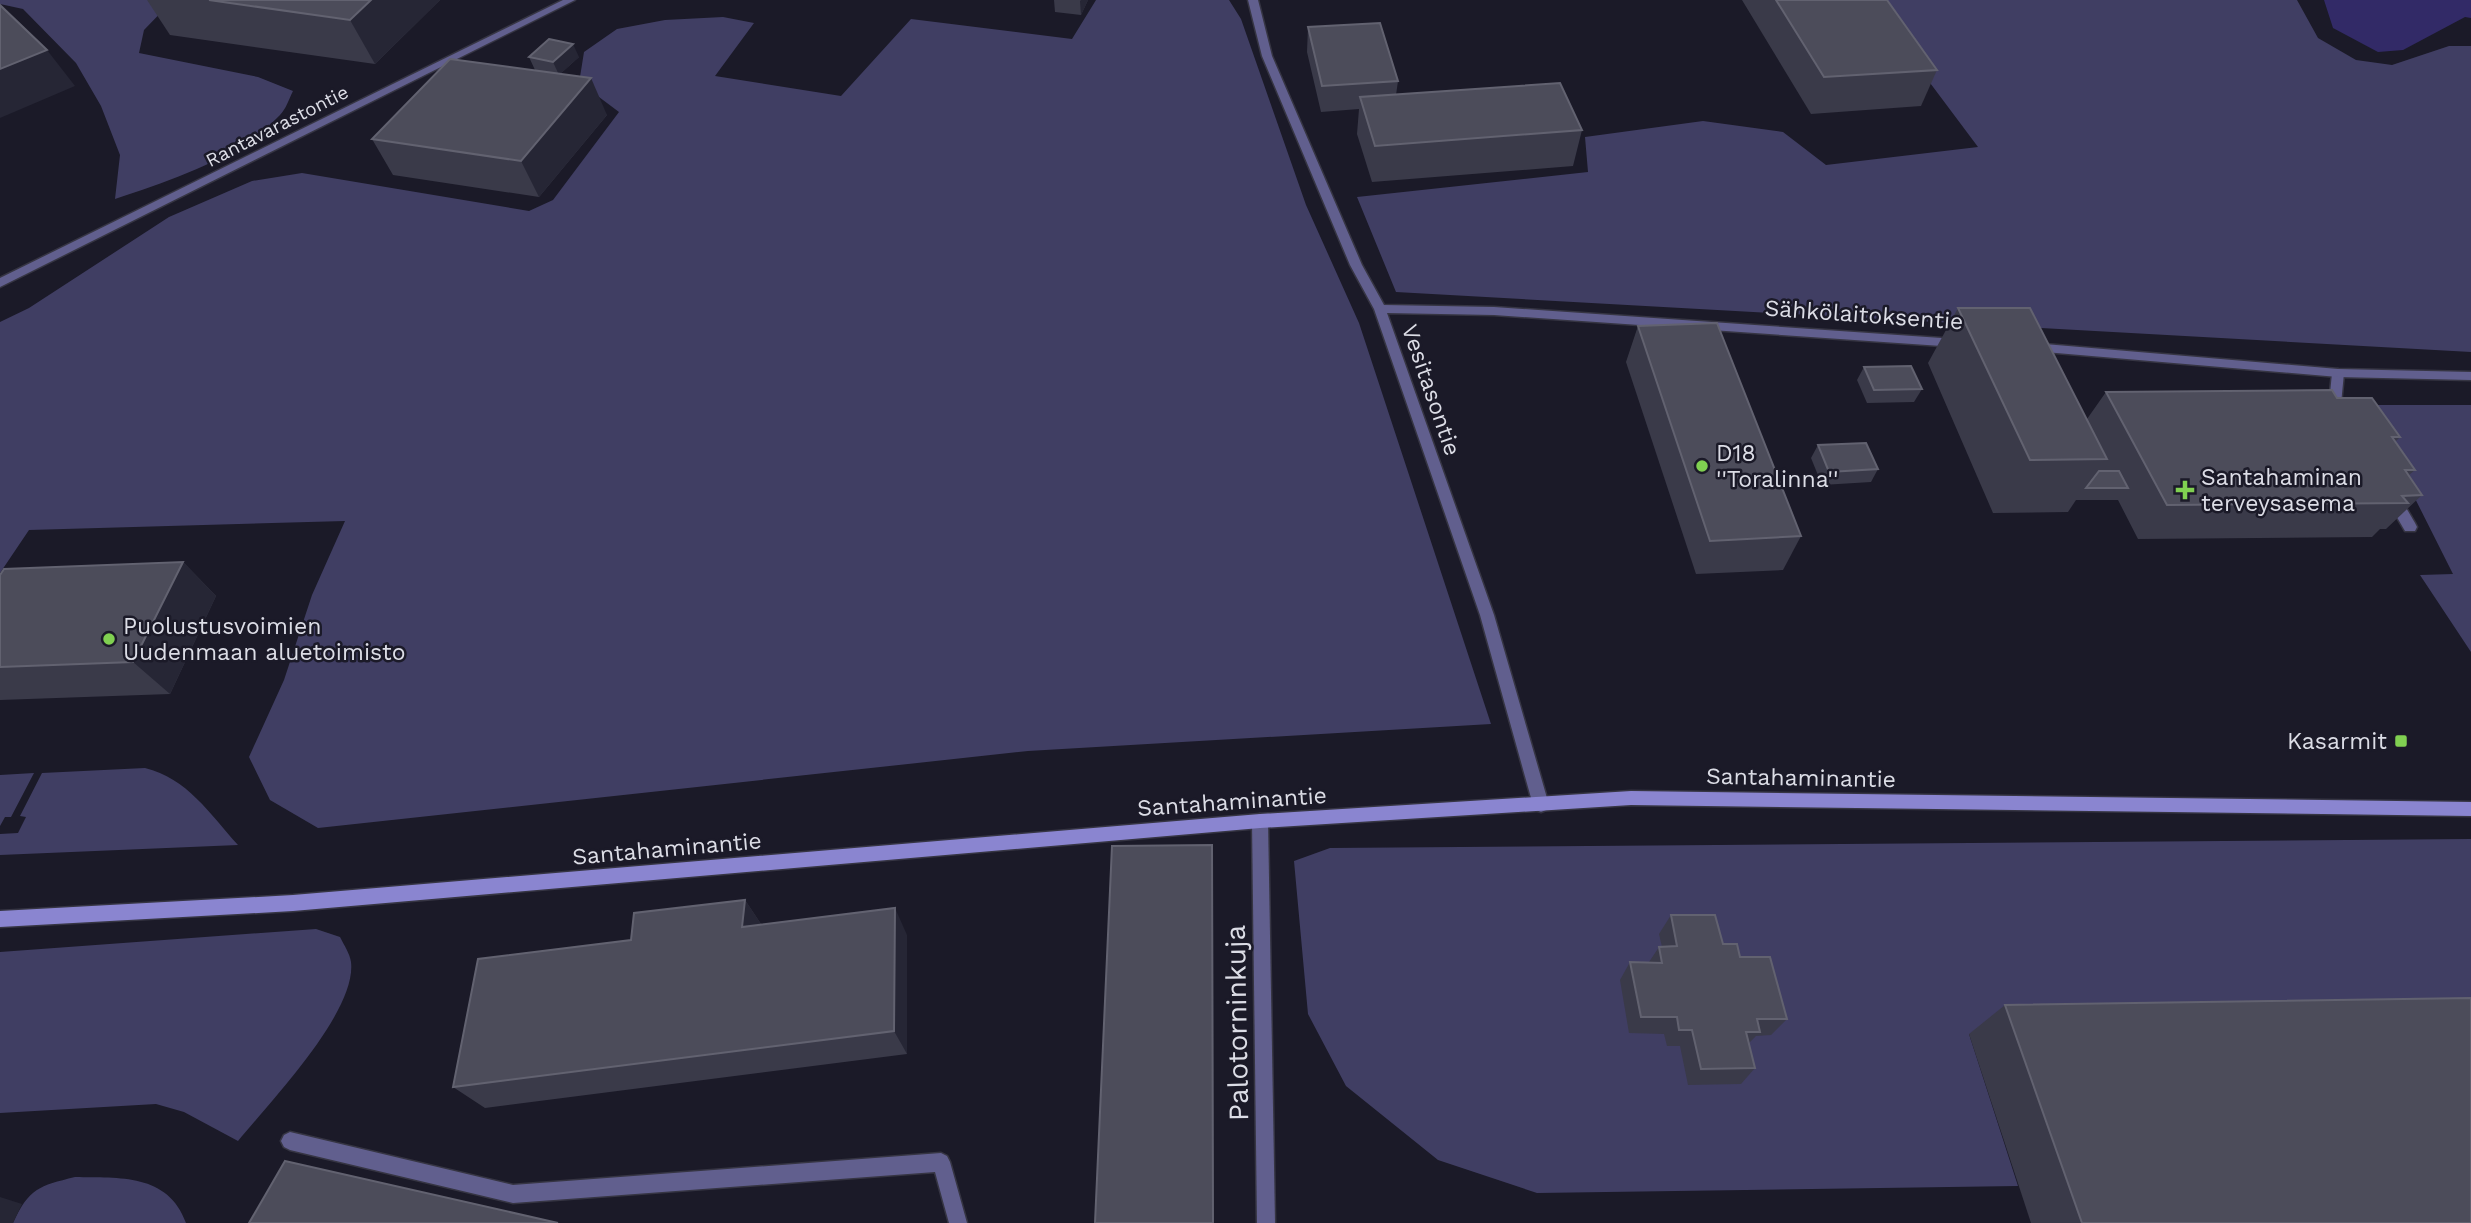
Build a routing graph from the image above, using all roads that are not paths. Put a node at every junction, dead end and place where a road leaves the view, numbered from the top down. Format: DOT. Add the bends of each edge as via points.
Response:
graph roads {
  1 [pos="570,0"];
  2 [pos="1253,0"];
  3 [pos="0,284"];
  4 [pos="1380,309"];
  5 [pos="1965,343"];
  6 [pos="2018,346"];
  7 [pos="2338,373"];
  8 [pos="2471,376"];
  9 [pos="2349,426"];
  10 [pos="2383,482"];
  11 [pos="2410,527"];
  12 [pos="1541,805"];
  13 [pos="2471,809"];
  14 [pos="1260,821"];
  15 [pos="0,919"];
  16 [pos="290,1141"];
  17 [pos="958,1223"];
  18 [pos="1266,1223"];
  1 -- 3 [label="street, Rantavarastontie"];
  2 -- 4 [label="street, Vesitasontie" via="1272,68 1356,265"];
  4 -- 5 [label="street, Sähkölaitoksentie" via="1494,311"];
  4 -- 12 [label="street, Vesitasontie" via="1487,615"];
  6 -- 7 [label="street"];
  7 -- 8 [label="street"];
  7 -- 9 [label="street" via="2335,404"];
  10 -- 11 [label="street"];
  12 -- 13 [label="main road, Santahaminantie" via="1631,799"];
  12 -- 14 [label="main road, Santahaminantie"];
  14 -- 15 [label="main road, Santahaminantie" via="293,903"];
  14 -- 18 [label="street, Palotorninkuja"];
  16 -- 17 [label="street" via="513,1194 942,1162"];
}
